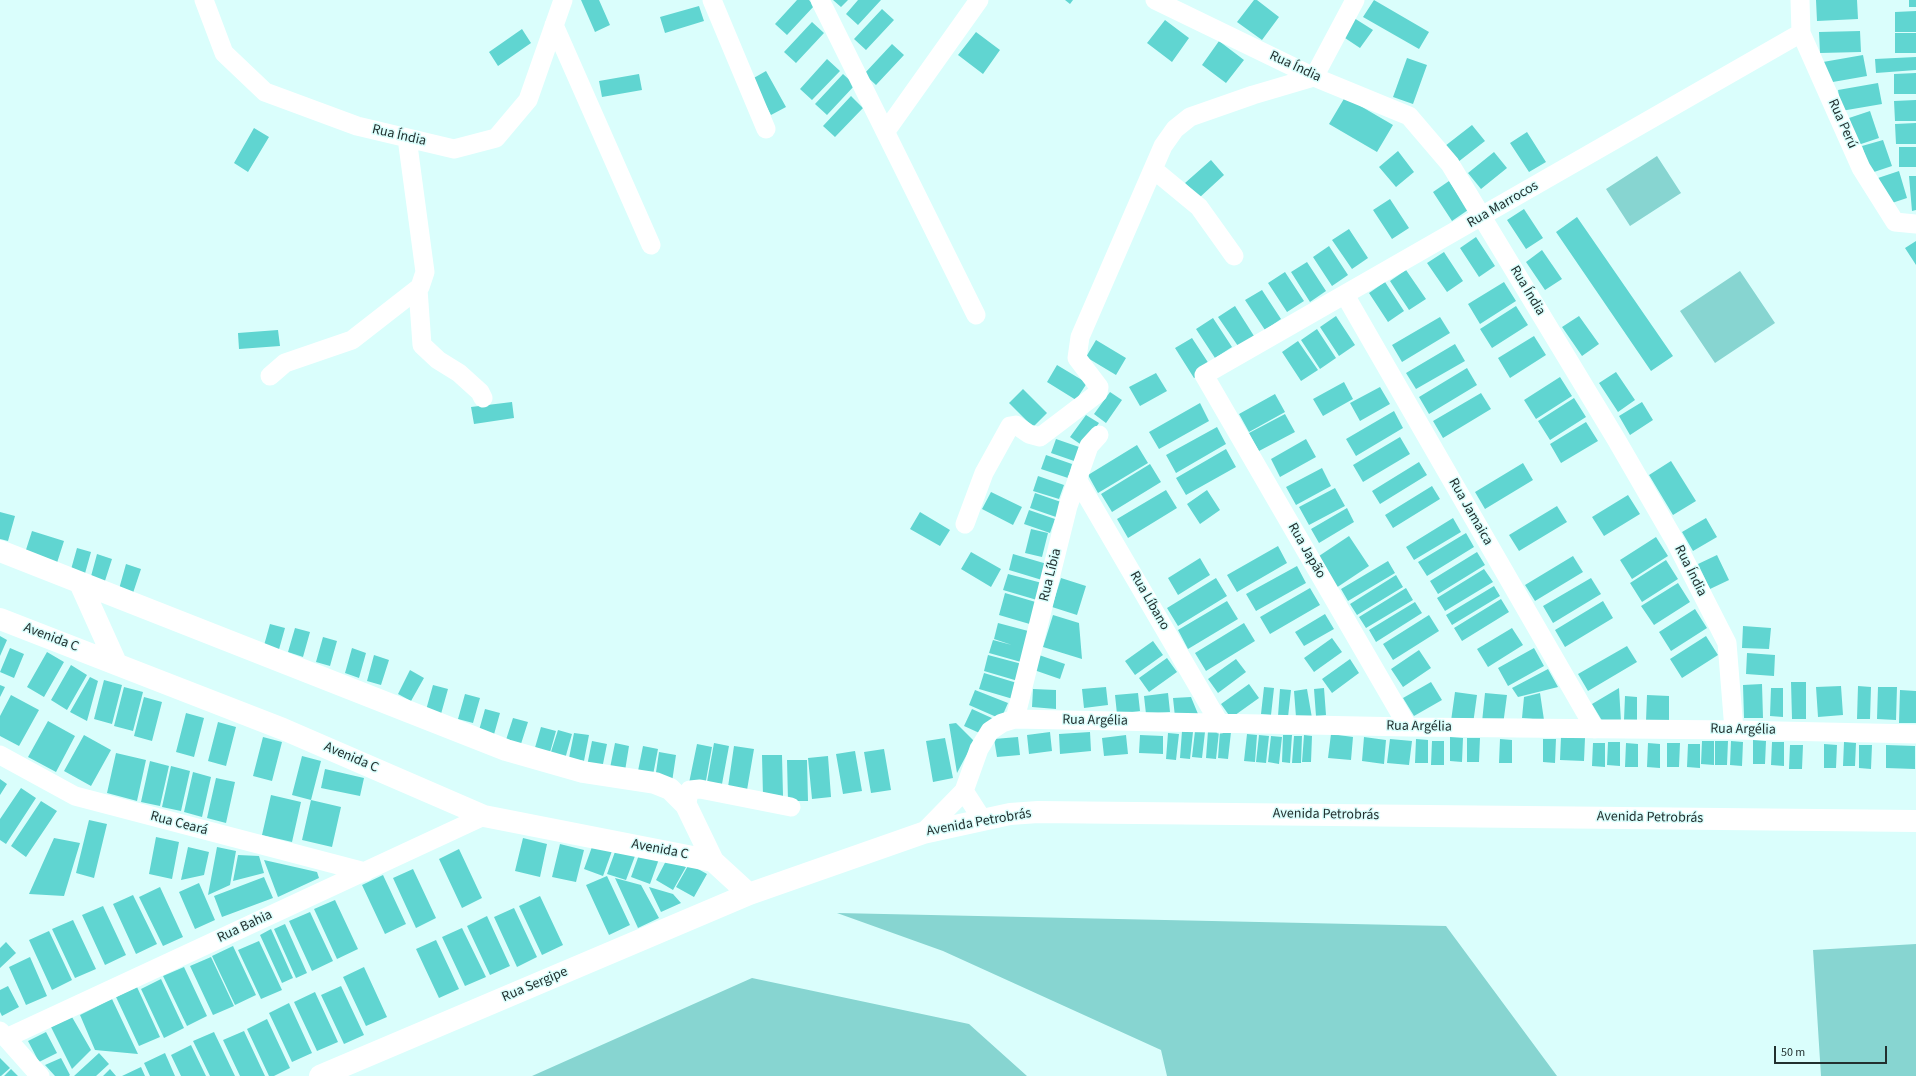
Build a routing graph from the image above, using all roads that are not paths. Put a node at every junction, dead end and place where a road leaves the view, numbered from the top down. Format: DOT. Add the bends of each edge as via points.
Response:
graph roads {
  1 [pos="204,0"];
  2 [pos="563,0"];
  3 [pos="712,0"];
  4 [pos="820,0"];
  5 [pos="979,0"];
  6 [pos="1155,0"];
  7 [pos="1355,0"];
  8 [pos="1800,0"];
  9 [pos="1175,4"];
  10 [pos="554,25"];
  11 [pos="1801,33"];
  12 [pos="1314,77"];
  13 [pos="766,129"];
  14 [pos="886,131"];
  15 [pos="407,138"];
  16 [pos="1153,169"];
  17 [pos="1483,216"];
  18 [pos="1916,224"];
  19 [pos="651,245"];
  20 [pos="1234,256"];
  21 [pos="418,289"];
  22 [pos="1345,295"];
  23 [pos="976,315"];
  24 [pos="1204,375"];
  25 [pos="270,376"];
  26 [pos="483,398"];
  27 [pos="1099,435"];
  28 [pos="1077,479"];
  29 [pos="965,524"];
  30 [pos="0,551"];
  31 [pos="80,583"];
  32 [pos="0,619"];
  33 [pos="116,663"];
  34 [pos="1015,720"];
  35 [pos="1220,724"];
  36 [pos="1408,727"];
  37 [pos="1594,729"];
  38 [pos="1734,730"];
  39 [pos="1916,734"];
  40 [pos="0,755"];
  41 [pos="964,791"];
  42 [pos="686,805"];
  43 [pos="791,807"];
  44 [pos="484,816"];
  45 [pos="982,819"];
  46 [pos="1916,821"];
  47 [pos="923,833"];
  48 [pos="713,861"];
  49 [pos="365,872"];
  50 [pos="749,894"];
  51 [pos="3,1035"];
  52 [pos="40,1076"];
  53 [pos="320,1076"];
  1 -- 15 [label="street, Rua Índia" via="224,53 265,92 357,126"];
  2 -- 10 [label="street, Rua Índia"];
  3 -- 13 [label="street"];
  4 -- 14 [label="street"];
  5 -- 14 [label="street"];
  6 -- 9 [label="street, Rua Índia"];
  7 -- 12 [label="street"];
  8 -- 11 [label="street, Rua Perú"];
  9 -- 12 [label="street, Rua Índia"];
  10 -- 15 [label="street, Rua Índia" via="528,100 496,138 454,149"];
  10 -- 19 [label="street"];
  11 -- 17 [label="street, Rua Marrocos"];
  11 -- 18 [label="street, Rua Perú" via="1861,168 1895,222"];
  12 -- 16 [label="street" via="1190,117 1175,129 1163,146"];
  12 -- 17 [label="street, Rua Índia" via="1409,116 1450,164"];
  14 -- 23 [label="street"];
  15 -- 21 [label="street" via="425,272"];
  16 -- 20 [label="street" via="1199,207"];
  16 -- 29 [label="street" via="1080,337 1077,358 1099,387 1098,393 1040,437 1029,434 1016,425 1010,426 984,473"];
  17 -- 22 [label="street, Rua Marrocos"];
  17 -- 38 [label="street, Rua Índia" via="1671,535 1727,643"];
  21 -- 25 [label="street" via="352,340 285,363"];
  21 -- 26 [label="street" via="422,345 438,360 459,373"];
  22 -- 24 [label="street, Rua Marrocos"];
  22 -- 37 [label="street, Rua Jamaica"];
  24 -- 36 [label="street, Rua Japão"];
  27 -- 28 [label="street, Rua Líbia" via="1089,446"];
  28 -- 34 [label="street, Rua Líbia"];
  28 -- 35 [label="street, Rua Líbano"];
  30 -- 31 [label="main road, Avenida C"];
  31 -- 33 [label="main road"];
  31 -- 42 [label="main road, Avenida C" via="506,750 583,772 655,783 670,789"];
  32 -- 33 [label="main road, Avenida C"];
  33 -- 44 [label="main road, Avenida C" via="283,729"];
  34 -- 35 [label="street, Rua Argélia"];
  34 -- 41 [label="street, Rua Argélia" via="1002,723 990,731 979,749"];
  35 -- 36 [label="street, Rua Argélia"];
  36 -- 37 [label="street, Rua Argélia"];
  37 -- 38 [label="street, Rua Argélia"];
  38 -- 39 [label="street, Rua Argélia"];
  40 -- 49 [label="street, Rua Ceará" via="75,796"];
  41 -- 45 [label="street"];
  41 -- 47 [label="street, Rua Argélia"];
  42 -- 43 [label="street" via="690,790 700,789"];
  42 -- 48 [label="main road, Avenida C"];
  44 -- 48 [label="main road, Avenida C"];
  44 -- 49 [label="street, Rua Bahia"];
  45 -- 46 [label="main road, Avenida Petrobrás" via="1038,812"];
  45 -- 47 [label="main road, Avenida Petrobrás"];
  47 -- 50 [label="main road, Avenida Petrobrás"];
  48 -- 50 [label="main road, Avenida C"];
  49 -- 51 [label="street, Rua Bahia"];
  50 -- 53 [label="main road, Rua Sergipe"];
  51 -- 52 [label="street"];
}
